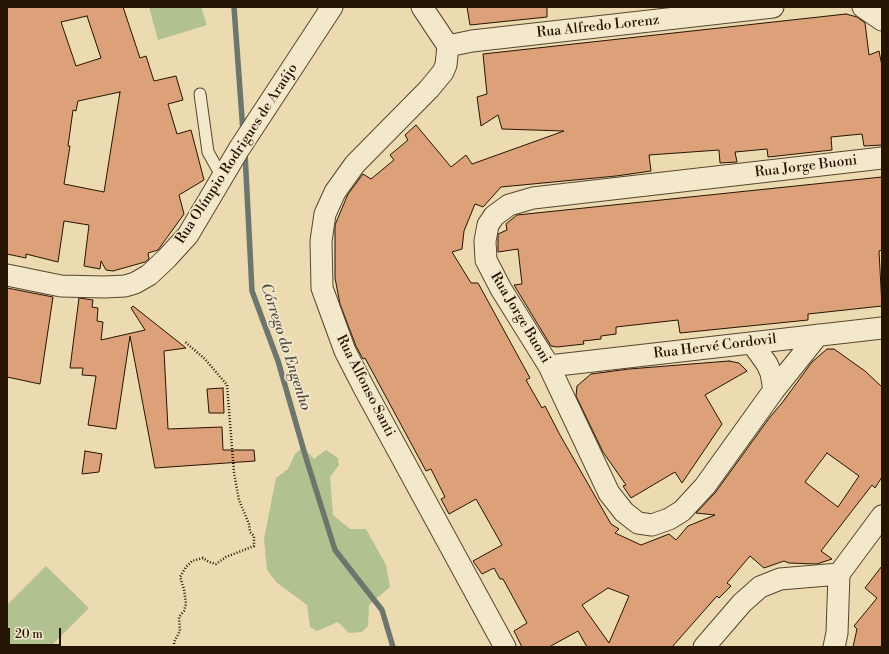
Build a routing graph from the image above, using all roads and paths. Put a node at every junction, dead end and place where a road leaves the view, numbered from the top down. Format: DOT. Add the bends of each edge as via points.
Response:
graph roads {
  1 [pos="332,7"];
  2 [pos="422,7"];
  3 [pos="773,7"];
  4 [pos="863,7"];
  5 [pos="882,20"];
  6 [pos="448,46"];
  7 [pos="200,94"];
  8 [pos="882,158"];
  9 [pos="222,177"];
  10 [pos="7,275"];
  11 [pos="882,328"];
  12 [pos="818,335"];
  13 [pos="184,341"];
  14 [pos="752,343"];
  15 [pos="549,366"];
  16 [pos="774,390"];
  17 [pos="882,516"];
  18 [pos="839,574"];
  19 [pos="174,647"];
  20 [pos="505,647"];
  21 [pos="704,647"];
  22 [pos="834,647"];
  1 -- 9 [label="street, Rua Olímpio Rodrigues de Araújo"];
  2 -- 6 [label="street"];
  3 -- 6 [label="street, Rua Alfredo Lorenz" via="472,41"];
  4 -- 5 [label="street"];
  6 -- 20 [label="street, Rua Alfonso Santi" via="448,58 443,72 355,164 335,192 325,214 321,241 322,288 345,351"];
  7 -- 9 [label="lane" via="208,152"];
  8 -- 15 [label="street, Rua Jorge Buoni" via="533,198 509,205 494,216 488,225 485,241 486,260"];
  9 -- 10 [label="street, Rua Olímpio Rodrigues de Araújo" via="188,235 160,266 135,283 104,287 61,286"];
  11 -- 12 [label="street, Rua Hervé Cordovil"];
  12 -- 14 [label="street, Rua Hervé Cordovil"];
  12 -- 16 [label="street, Rua Jorge Buoni"];
  13 -- 19 [label="path" via="205,359 227,386 234,473 250,532 254,536 254,546 226,557 216,564 203,558 192,561 186,567 180,577 186,604 179,617 180,631"];
  14 -- 15 [label="street, Rua Hervé Cordovil"];
  14 -- 16 [label="street" via="767,364"];
  15 -- 16 [label="street, Rua Jorge Buoni" via="609,493 624,512 638,523 652,525 682,511 704,486"];
  17 -- 18 [label="street"];
  18 -- 21 [label="street" via="780,579 760,587 742,603"];
  18 -- 22 [label="street" via="837,633"];
}
